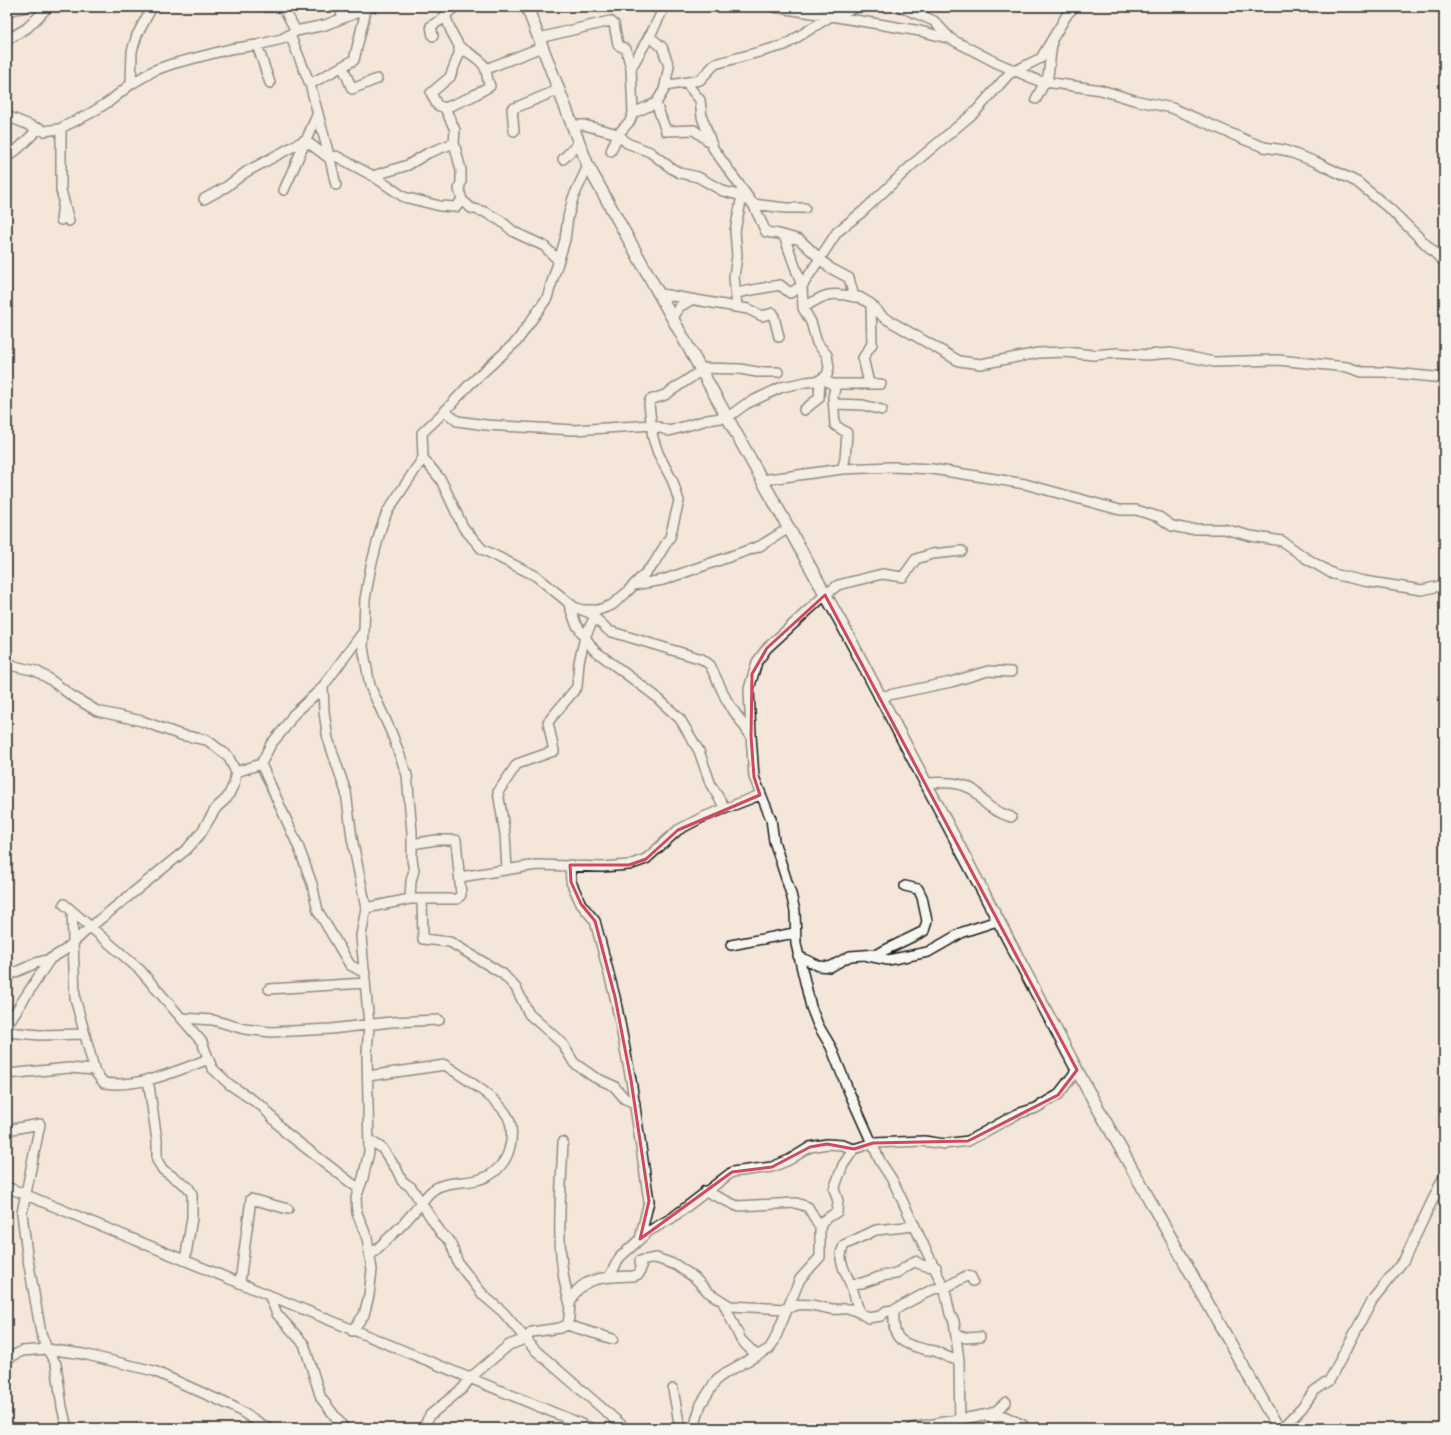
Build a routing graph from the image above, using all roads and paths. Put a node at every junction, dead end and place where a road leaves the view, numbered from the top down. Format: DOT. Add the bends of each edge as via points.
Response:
graph roads {
  1 [pos="26,7"];
  2 [pos="48,7"];
  3 [pos="152,7"];
  4 [pos="266,7"];
  5 [pos="271,7"];
  6 [pos="283,7"];
  7 [pos="340,7"];
  8 [pos="456,7"];
  9 [pos="527,7"];
  10 [pos="664,7"];
  11 [pos="774,7"];
  12 [pos="857,7"];
  13 [pos="901,7"];
  14 [pos="1074,7"];
  15 [pos="369,8"];
  16 [pos="7,11"];
  17 [pos="831,16"];
  18 [pos="343,17"];
  19 [pos="446,17"];
  20 [pos="293,33"];
  21 [pos="433,36"];
  22 [pos="649,36"];
  23 [pos="951,39"];
  24 [pos="7,40"];
  25 [pos="541,42"];
  26 [pos="1052,43"];
  27 [pos="257,45"];
  28 [pos="459,46"];
  29 [pos="343,67"];
  30 [pos="632,68"];
  31 [pos="486,69"];
  32 [pos="1015,71"];
  33 [pos="377,79"];
  34 [pos="1045,82"];
  35 [pos="270,83"];
  36 [pos="686,83"];
  37 [pos="131,84"];
  38 [pos="310,84"];
  39 [pos="665,86"];
  40 [pos="558,90"];
  41 [pos="1036,99"];
  42 [pos="656,103"];
  43 [pos="445,108"];
  44 [pos="318,113"];
  45 [pos="633,113"];
  46 [pos="7,116"];
  47 [pos="572,125"];
  48 [pos="40,128"];
  49 [pos="61,128"];
  50 [pos="514,131"];
  51 [pos="618,134"];
  52 [pos="305,140"];
  53 [pos="710,142"];
  54 [pos="454,143"];
  55 [pos="579,143"];
  56 [pos="611,151"];
  57 [pos="7,157"];
  58 [pos="330,159"];
  59 [pos="563,159"];
  60 [pos="588,166"];
  61 [pos="373,176"];
  62 [pos="336,185"];
  63 [pos="284,190"];
  64 [pos="742,196"];
  65 [pos="204,200"];
  66 [pos="462,200"];
  67 [pos="753,204"];
  68 [pos="805,208"];
  69 [pos="65,220"];
  70 [pos="784,236"];
  71 [pos="821,259"];
  72 [pos="558,260"];
  73 [pos="1444,262"];
  74 [pos="802,286"];
  75 [pos="736,293"];
  76 [pos="661,294"];
  77 [pos="854,298"];
  78 [pos="691,300"];
  79 [pos="871,304"];
  80 [pos="737,307"];
  81 [pos="803,308"];
  82 [pos="673,318"];
  83 [pos="779,337"];
  84 [pos="701,369"];
  85 [pos="778,372"];
  86 [pos="1444,378"];
  87 [pos="820,380"];
  88 [pos="832,384"];
  89 [pos="869,384"];
  90 [pos="881,384"];
  91 [pos="835,404"];
  92 [pos="804,410"];
  93 [pos="882,410"];
  94 [pos="445,411"];
  95 [pos="728,417"];
  96 [pos="650,425"];
  97 [pos="422,458"];
  98 [pos="842,469"];
  99 [pos="762,480"];
  100 [pos="789,528"];
  101 [pos="962,551"];
  102 [pos="634,585"];
  103 [pos="1444,585"];
  104 [pos="825,594"];
  105 [pos="568,602"];
  106 [pos="582,610"];
  107 [pos="594,618"];
  108 [pos="364,631"];
  109 [pos="585,637"];
  110 [pos="7,661"];
  111 [pos="1011,672"];
  112 [pos="323,686"];
  113 [pos="880,697"];
  114 [pos="751,736"];
  115 [pos="261,764"];
  116 [pos="236,772"];
  117 [pos="924,783"];
  118 [pos="760,795"];
  119 [pos="725,808"];
  120 [pos="1012,818"];
  121 [pos="412,844"];
  122 [pos="570,865"];
  123 [pos="507,870"];
  124 [pos="460,877"];
  125 [pos="905,886"];
  126 [pos="410,899"];
  127 [pos="422,899"];
  128 [pos="64,904"];
  129 [pos="366,908"];
  130 [pos="72,912"];
  131 [pos="997,921"];
  132 [pos="90,926"];
  133 [pos="794,933"];
  134 [pos="73,943"];
  135 [pos="731,945"];
  136 [pos="798,956"];
  137 [pos="865,956"];
  138 [pos="50,959"];
  139 [pos="7,976"];
  140 [pos="365,978"];
  141 [pos="269,989"];
  142 [pos="182,1018"];
  143 [pos="439,1020"];
  144 [pos="369,1025"];
  145 [pos="7,1026"];
  146 [pos="7,1032"];
  147 [pos="85,1034"];
  148 [pos="209,1059"];
  149 [pos="94,1070"];
  150 [pos="1077,1070"];
  151 [pos="7,1074"];
  152 [pos="368,1076"];
  153 [pos="148,1079"];
  154 [pos="635,1103"];
  155 [pos="7,1130"];
  156 [pos="369,1140"];
  157 [pos="563,1142"];
  158 [pos="873,1143"];
  159 [pos="854,1149"];
  160 [pos="1444,1176"];
  161 [pos="7,1187"];
  162 [pos="359,1189"];
  163 [pos="705,1191"];
  164 [pos="26,1195"];
  165 [pos="421,1202"];
  166 [pos="288,1208"];
  167 [pos="915,1226"];
  168 [pos="820,1227"];
  169 [pos="640,1239"];
  170 [pos="370,1256"];
  171 [pos="185,1260"];
  172 [pos="936,1267"];
  173 [pos="609,1277"];
  174 [pos="973,1281"];
  175 [pos="240,1282"];
  176 [pos="850,1284"];
  177 [pos="945,1288"];
  178 [pos="269,1295"];
  179 [pos="723,1302"];
  180 [pos="570,1304"];
  181 [pos="787,1309"];
  182 [pos="894,1310"];
  183 [pos="860,1313"];
  184 [pos="567,1325"];
  185 [pos="352,1331"];
  186 [pos="956,1334"];
  187 [pos="980,1337"];
  188 [pos="525,1339"];
  189 [pos="613,1339"];
  190 [pos="47,1349"];
  191 [pos="757,1356"];
  192 [pos="7,1359"];
  193 [pos="959,1360"];
  194 [pos="470,1378"];
  195 [pos="673,1389"];
  196 [pos="1006,1402"];
  197 [pos="960,1424"];
  198 [pos="67,1428"];
  199 [pos="268,1428"];
  200 [pos="344,1428"];
  201 [pos="423,1428"];
  202 [pos="590,1428"];
  203 [pos="625,1428"];
  204 [pos="680,1428"];
  205 [pos="694,1428"];
  206 [pos="912,1428"];
  207 [pos="1024,1428"];
  208 [pos="1278,1428"];
  209 [pos="1283,1428"];
  1 -- 16 [label="street"];
  2 -- 24 [label="street" via="27,28"];
  3 -- 37 [label="street" via="137,35 132,51"];
  4 -- 5 [label="street"];
  6 -- 20 [label="street"];
  7 -- 18 [label="street"];
  8 -- 19 [label="street" via="445,15"];
  9 -- 25 [label="street"];
  10 -- 22 [label="street"];
  11 -- 17 [label="street"];
  12 -- 17 [label="street"];
  13 -- 23 [label="street" via="934,21"];
  14 -- 26 [label="street"];
  15 -- 18 [label="street"];
  15 -- 29 [label="street" via="354,60"];
  17 -- 23 [label="street" via="920,31"];
  17 -- 36 [label="street" via="785,45 715,64 700,80"];
  18 -- 20 [label="street" via="325,25"];
  19 -- 21 [label="street" via="432,26"];
  19 -- 28 [label="street"];
  20 -- 27 [label="street"];
  20 -- 38 [label="street"];
  22 -- 30 [label="street"];
  22 -- 39 [label="street" via="662,47 664,53 668,66"];
  23 -- 32 [label="street"];
  25 -- 30 [label="street" via="610,21 614,24 618,45 626,49"];
  25 -- 31 [label="street"];
  25 -- 40 [label="street"];
  26 -- 32 [label="street" via="1041,58"];
  26 -- 34 [label="street"];
  27 -- 35 [label="street"];
  27 -- 37 [label="street" via="172,64 155,70"];
  28 -- 31 [label="street" via="478,59"];
  28 -- 43 [label="street" via="458,61 450,77 432,93 437,105"];
  29 -- 33 [label="street" via="352,89"];
  29 -- 38 [label="street"];
  30 -- 45 [label="street"];
  31 -- 43 [label="street" via="486,78 490,86"];
  32 -- 34 [label="street"];
  32 -- 71 [label="street" via="993,89 976,111 836,232"];
  34 -- 41 [label="street"];
  34 -- 73 [label="street" via="1101,90 1172,108 1236,137 1316,162 1357,182 1403,220"];
  36 -- 39 [label="street"];
  36 -- 53 [label="street" via="700,100"];
  37 -- 49 [label="street" via="110,101"];
  38 -- 44 [label="street"];
  39 -- 42 [label="street"];
  40 -- 47 [label="street"];
  40 -- 50 [label="street" via="512,109"];
  42 -- 45 [label="street"];
  42 -- 53 [label="street" via="666,131 694,130"];
  43 -- 54 [label="street" via="456,130"];
  44 -- 52 [label="street"];
  44 -- 58 [label="street"];
  45 -- 51 [label="street" via="630,122"];
  46 -- 48 [label="street"];
  47 -- 51 [label="street"];
  47 -- 55 [label="street"];
  48 -- 49 [label="street" via="44,131"];
  48 -- 57 [label="street" via="27,138 20,149"];
  49 -- 69 [label="street" via="61,190"];
  51 -- 56 [label="street"];
  51 -- 64 [label="street" via="627,143 650,152 680,173 698,177 723,191"];
  52 -- 58 [label="street"];
  52 -- 63 [label="street"];
  52 -- 65 [label="street" via="246,172"];
  53 -- 67 [label="street"];
  54 -- 61 [label="street" via="428,153 408,165"];
  54 -- 66 [label="street" via="461,170 459,189"];
  55 -- 59 [label="street"];
  55 -- 60 [label="street"];
  58 -- 61 [label="street" via="336,156"];
  58 -- 62 [label="street"];
  60 -- 72 [label="street" via="573,198 565,240"];
  60 -- 76 [label="street"];
  61 -- 66 [label="street" via="404,198 415,201 456,207"];
  64 -- 67 [label="street"];
  64 -- 75 [label="street" via="735,231"];
  66 -- 72 [label="street" via="472,208 501,221 514,232 544,246"];
  67 -- 68 [label="street"];
  67 -- 70 [label="street" via="766,232"];
  70 -- 71 [label="street" via="800,240"];
  70 -- 74 [label="street"];
  71 -- 74 [label="street"];
  71 -- 77 [label="street" via="830,268 849,278"];
  72 -- 94 [label="street" via="547,298 517,341"];
  74 -- 75 [label="street" via="793,293 780,285"];
  74 -- 81 [label="street"];
  75 -- 80 [label="street"];
  76 -- 78 [label="street"];
  76 -- 82 [label="street"];
  77 -- 79 [label="street" via="859,297"];
  77 -- 81 [label="street" via="835,293 821,297"];
  78 -- 80 [label="street"];
  78 -- 82 [label="street" via="679,307"];
  79 -- 86 [label="street" via="883,317 960,362 981,364 1022,355 1065,352 1093,355 1171,353 1214,362 1278,360 1347,367 1362,372"];
  79 -- 89 [label="street" via="872,344 863,358"];
  80 -- 83 [label="street" via="762,316 773,313"];
  81 -- 87 [label="street" via="811,322 817,342 827,355 827,375"];
  82 -- 84 [label="street"];
  84 -- 85 [label="street"];
  84 -- 95 [label="street"];
  84 -- 96 [label="street" via="664,395 650,400"];
  87 -- 88 [label="street"];
  87 -- 92 [label="street" via="819,398"];
  87 -- 95 [label="street" via="782,387 746,404"];
  88 -- 89 [label="street"];
  88 -- 91 [label="street" via="835,388"];
  89 -- 90 [label="street"];
  91 -- 93 [label="street" via="863,405"];
  91 -- 98 [label="street" via="835,425 847,433"];
  94 -- 96 [label="street" via="457,421 557,430"];
  94 -- 97 [label="street" via="422,433"];
  95 -- 96 [label="street" via="669,431"];
  95 -- 99 [label="street"];
  96 -- 102 [label="street" via="658,453 674,482 679,500 670,537 653,565"];
  97 -- 105 [label="street" via="441,480 463,527 482,549 536,576"];
  97 -- 108 [label="street" via="387,512 381,528 365,599"];
  98 -- 99 [label="street"];
  98 -- 103 [label="street" via="932,469 1025,484 1120,510 1136,510 1159,517 1172,526 1187,529 1224,529 1282,541 1333,574 1422,590"];
  99 -- 100 [label="street"];
  100 -- 102 [label="street" via="760,546 663,580"];
  100 -- 104 [label="street"];
  101 -- 104 [label="street" via="932,554 916,559 903,577 882,574 838,585"];
  102 -- 106 [label="street" via="612,606 598,610"];
  104 -- 113 [label="street"];
  104 -- 114 [label="street" via="767,648 757,662 749,689"];
  105 -- 106 [label="street"];
  105 -- 109 [label="street" via="576,624"];
  106 -- 107 [label="street"];
  107 -- 109 [label="street"];
  107 -- 114 [label="street" via="609,631 702,659 710,665 727,701"];
  108 -- 112 [label="street"];
  108 -- 121 [label="street" via="363,647 370,686 407,775"];
  109 -- 119 [label="street" via="594,650 654,695 680,719 699,751 711,785"];
  109 -- 123 [label="street" via="577,687 548,722 554,751 517,764 498,792 505,834"];
  110 -- 116 [label="street" via="14,666 36,671 96,711 207,740 228,756"];
  111 -- 113 [label="street" via="988,671 951,682"];
  112 -- 115 [label="street" via="293,715 271,744"];
  112 -- 129 [label="street" via="328,739 346,792"];
  113 -- 117 [label="street"];
  114 -- 118 [label="street" via="754,777"];
  115 -- 116 [label="street"];
  115 -- 140 [label="street" via="299,848 312,884 318,911 350,965"];
  116 -- 132 [label="street" via="234,784 227,798 216,808 201,833 186,849"];
  117 -- 120 [label="street" via="948,782 964,787 975,792 984,803"];
  117 -- 131 [label="street"];
  118 -- 119 [label="street"];
  118 -- 133 [label="street" via="770,819 795,910"];
  119 -- 122 [label="street" via="678,830 646,858 629,865"];
  121 -- 124 [label="street" via="456,840"];
  121 -- 126 [label="street" via="414,870"];
  122 -- 123 [label="street" via="537,865"];
  122 -- 154 [label="street" via="571,882 581,904 595,921 615,997"];
  123 -- 124 [label="street"];
  124 -- 127 [label="street" via="461,895 457,899"];
  125 -- 137 [label="street" via="918,890 928,921 924,931 877,954"];
  126 -- 127 [label="street"];
  126 -- 129 [label="street"];
  127 -- 154 [label="street" via="423,939 450,942 503,974 516,988 528,1014 562,1043 574,1063 594,1077 614,1086 625,1099"];
  128 -- 130 [label="street"];
  129 -- 140 [label="street" via="361,936"];
  130 -- 132 [label="street"];
  130 -- 134 [label="street"];
  131 -- 137 [label="street" via="963,932 928,952 888,960"];
  131 -- 150 [label="street"];
  132 -- 134 [label="street"];
  132 -- 142 [label="street" via="140,970"];
  133 -- 135 [label="street"];
  133 -- 136 [label="street"];
  134 -- 138 [label="street"];
  134 -- 147 [label="street" via="75,998"];
  136 -- 137 [label="street" via="819,966 830,967 850,956"];
  136 -- 158 [label="street" via="814,1013"];
  138 -- 139 [label="street"];
  138 -- 145 [label="street"];
  140 -- 141 [label="street"];
  140 -- 144 [label="street"];
  142 -- 144 [label="street" via="213,1020 244,1029 271,1032 331,1030"];
  142 -- 148 [label="street" via="202,1042"];
  143 -- 144 [label="street"];
  144 -- 152 [label="street"];
  146 -- 147 [label="street" via="40,1035"];
  147 -- 149 [label="street"];
  148 -- 153 [label="street" via="161,1078"];
  148 -- 162 [label="street" via="212,1068 229,1084 263,1107 285,1132"];
  149 -- 151 [label="street" via="69,1068"];
  149 -- 153 [label="street" via="104,1083 116,1085"];
  150 -- 158 [label="street" via="1058,1095 968,1141 944,1144 924,1141"];
  150 -- 208 [label="street"];
  152 -- 156 [label="street"];
  152 -- 165 [label="street" via="445,1065 472,1082 509,1118 512,1140 506,1160 487,1177 434,1189"];
  153 -- 171 [label="street" via="157,1140 157,1160 163,1170 188,1187 192,1194 192,1218"];
  154 -- 169 [label="street" via="649,1201"];
  155 -- 164 [label="street" via="40,1124"];
  156 -- 162 [label="street" via="369,1152"];
  156 -- 165 [label="street" via="382,1148 402,1181 411,1187"];
  157 -- 180 [label="street" via="560,1247 563,1281"];
  158 -- 159 [label="street"];
  158 -- 167 [label="street"];
  159 -- 163 [label="street" via="827,1144 810,1147 772,1167 732,1172"];
  159 -- 168 [label="street" via="843,1165 834,1188 838,1201 837,1212 824,1220"];
  160 -- 209 [label="street" via="1404,1260 1374,1299 1329,1381 1314,1391"];
  161 -- 164 [label="street"];
  162 -- 170 [label="street" via="356,1198 357,1213 367,1238"];
  163 -- 168 [label="street" via="737,1206 796,1203 808,1207"];
  163 -- 169 [label="street" via="672,1218 648,1231"];
  164 -- 171 [label="street"];
  164 -- 190 [label="street" via="22,1213 27,1254 41,1333"];
  165 -- 170 [label="street" via="411,1216"];
  165 -- 188 [label="street" via="441,1233 450,1241 461,1268"];
  166 -- 175 [label="street" via="250,1199"];
  167 -- 172 [label="street"];
  167 -- 176 [label="street" via="876,1230 844,1245 841,1251 842,1267"];
  168 -- 181 [label="street" via="820,1257 800,1279"];
  169 -- 173 [label="street" via="620,1258"];
  170 -- 185 [label="street" via="372,1270 369,1295 364,1315"];
  171 -- 175 [label="street"];
  172 -- 176 [label="street" via="926,1267 915,1261 895,1274"];
  172 -- 177 [label="street"];
  173 -- 179 [label="street" via="639,1274 640,1261 656,1258 676,1265"];
  173 -- 180 [label="street" via="590,1280 573,1295"];
  174 -- 177 [label="street" via="971,1277 966,1276"];
  175 -- 178 [label="street"];
  176 -- 183 [label="street"];
  177 -- 182 [label="street" via="933,1289"];
  177 -- 186 [label="street"];
  178 -- 185 [label="street"];
  178 -- 200 [label="street" via="277,1314 304,1344 321,1398"];
  179 -- 181 [label="street" via="730,1306"];
  179 -- 191 [label="street" via="741,1340"];
  180 -- 184 [label="street" via="571,1318"];
  181 -- 183 [label="street" via="795,1304 806,1304 835,1310 844,1308"];
  181 -- 191 [label="street" via="769,1349"];
  182 -- 183 [label="street" via="868,1318"];
  182 -- 193 [label="street" via="893,1320 898,1339 905,1344"];
  184 -- 188 [label="street" via="532,1332"];
  184 -- 189 [label="street"];
  185 -- 194 [label="street"];
  186 -- 187 [label="street" via="966,1338"];
  186 -- 193 [label="street"];
  188 -- 194 [label="street" via="510,1345"];
  188 -- 203 [label="street"];
  190 -- 192 [label="street" via="22,1350"];
  190 -- 198 [label="street" via="56,1364"];
  190 -- 199 [label="street" via="82,1354 154,1371 234,1408"];
  191 -- 205 [label="street" via="717,1379 701,1404"];
  193 -- 197 [label="street"];
  194 -- 201 [label="street" via="463,1388 430,1415"];
  194 -- 202 [label="street"];
  195 -- 204 [label="street"];
  196 -- 197 [label="street" via="989,1414"];
  197 -- 206 [label="street"];
  197 -- 207 [label="street" via="1004,1416 1023,1425"];
}
